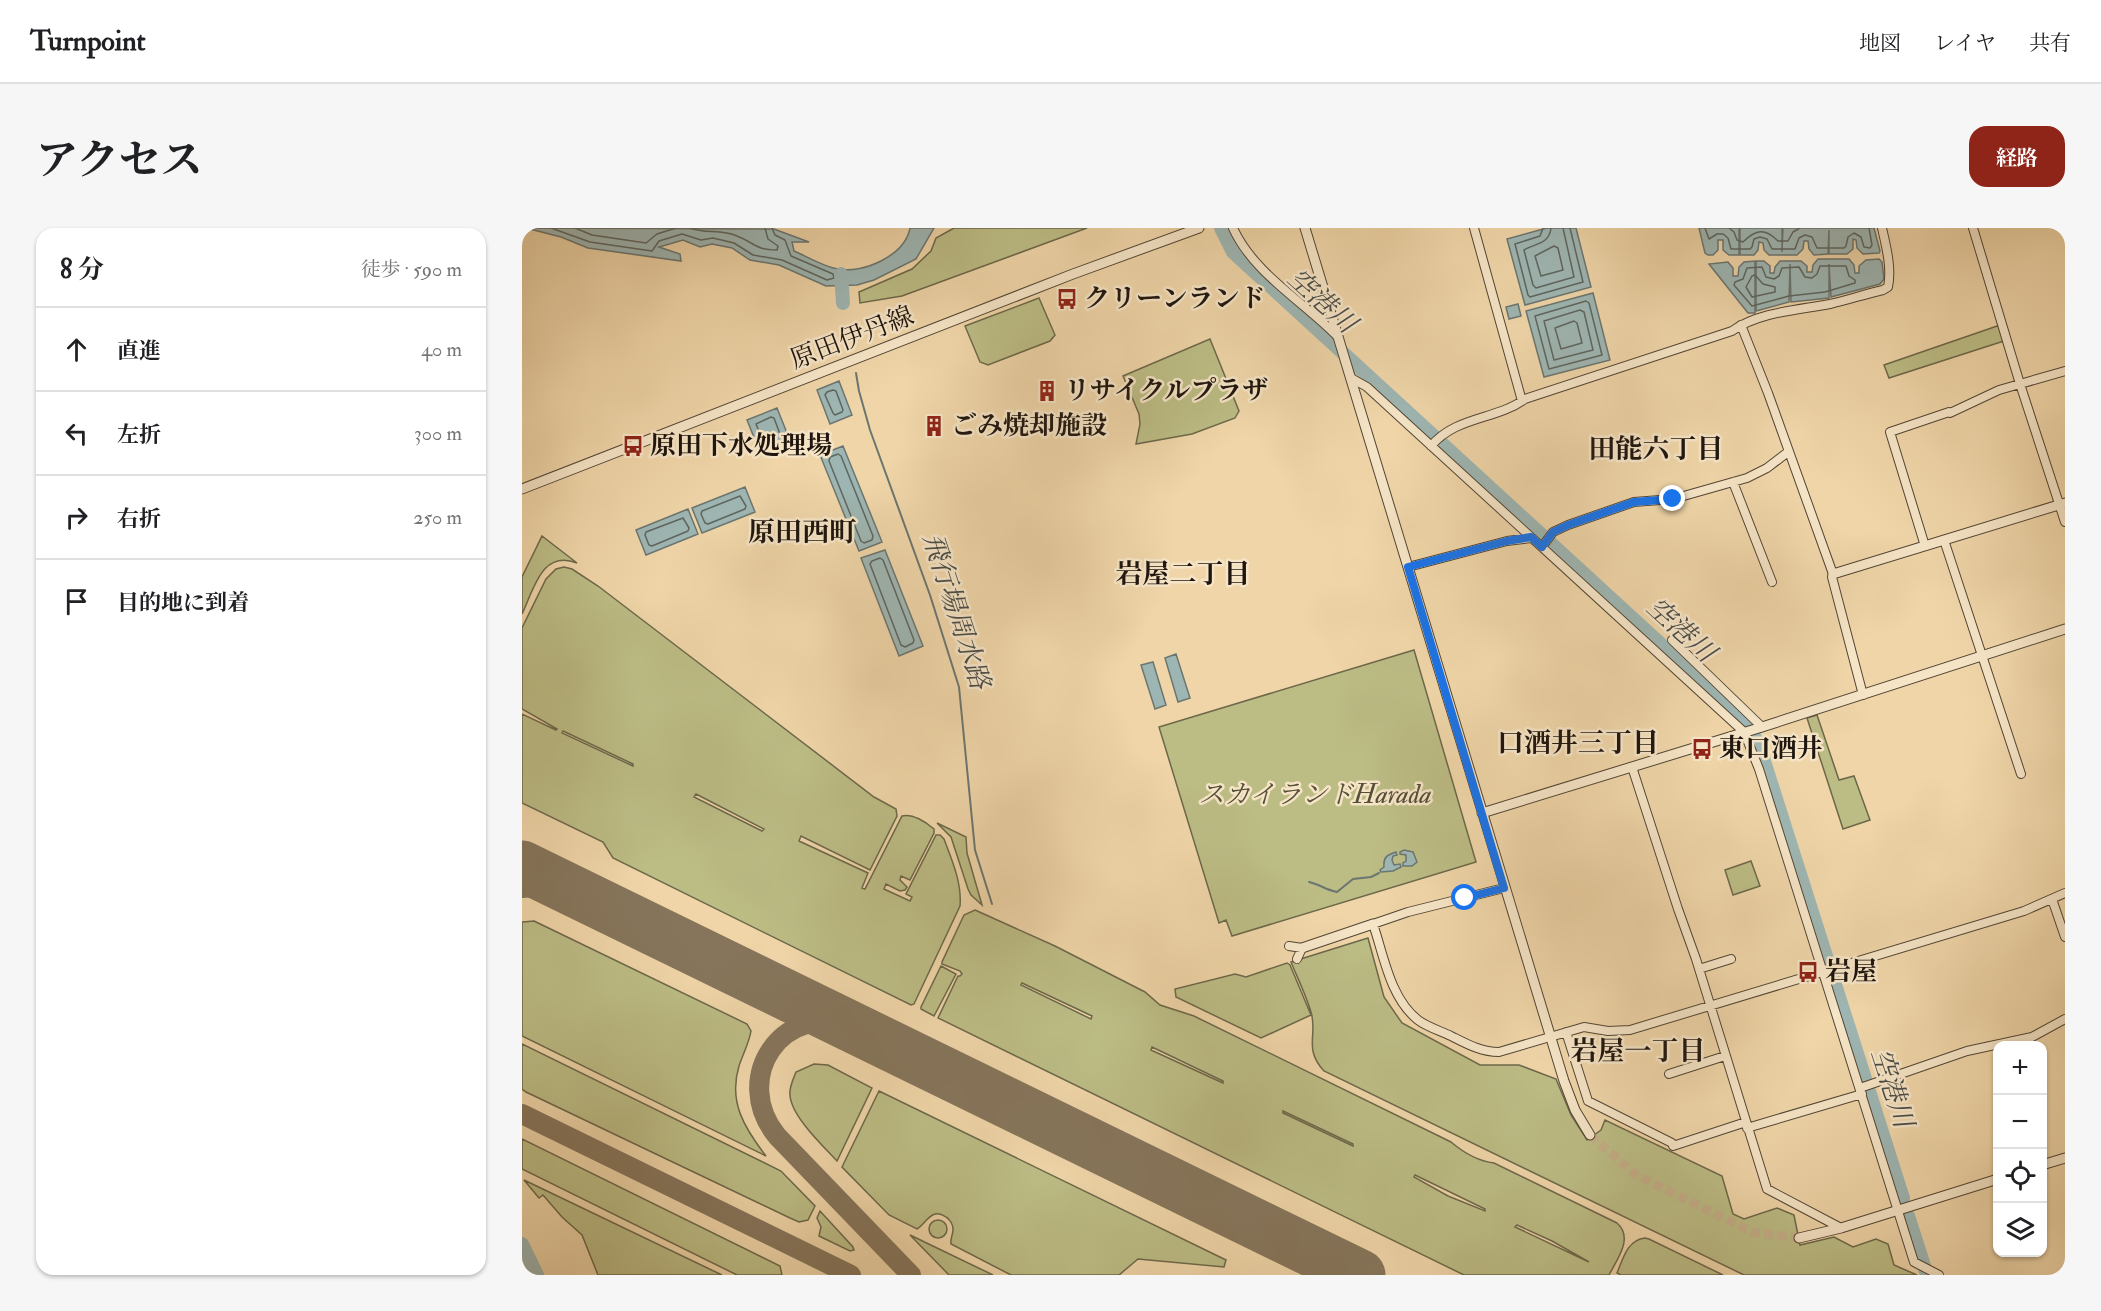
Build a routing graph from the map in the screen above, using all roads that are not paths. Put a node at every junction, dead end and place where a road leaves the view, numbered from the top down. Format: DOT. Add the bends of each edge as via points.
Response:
graph roads {
  1 [pos="1199,228"];
  2 [pos="1233,228"];
  3 [pos="1305,228"];
  4 [pos="1474,228"];
  5 [pos="1882,228"];
  6 [pos="1973,228"];
  7 [pos="1741,325"];
  8 [pos="1338,338"];
  9 [pos="2065,371"];
  10 [pos="1350,375"];
  11 [pos="2020,384"];
  12 [pos="1522,401"];
  13 [pos="1432,445"];
  14 [pos="1788,452"];
  15 [pos="1733,482"];
  16 [pos="522,489"];
  17 [pos="2062,504"];
  18 [pos="2065,522"];
  19 [pos="1531,537"];
  20 [pos="1944,540"];
  21 [pos="1543,545"];
  22 [pos="1925,546"];
  23 [pos="1408,567"];
  24 [pos="1833,574"];
  25 [pos="1772,582"];
  26 [pos="2065,629"];
  27 [pos="1672,640"];
  28 [pos="1983,656"];
  29 [pos="1863,695"];
  30 [pos="1753,730"];
  31 [pos="1632,767"];
  32 [pos="2021,774"];
  33 [pos="1482,813"];
  34 [pos="1504,888"];
  35 [pos="2065,893"];
  36 [pos="2052,899"];
  37 [pos="1373,924"];
  38 [pos="2065,937"];
  39 [pos="1289,946"];
  40 [pos="1302,948"];
  41 [pos="1297,959"];
  42 [pos="1731,959"];
  43 [pos="1699,969"];
  44 [pos="1825,971"];
  45 [pos="1710,1006"];
  46 [pos="2065,1019"];
  47 [pos="1566,1032"];
  48 [pos="1550,1037"];
  49 [pos="1725,1056"];
  50 [pos="1668,1074"];
  51 [pos="1862,1090"];
  52 [pos="1747,1125"];
  53 [pos="1590,1135"];
  54 [pos="2065,1158"];
  55 [pos="2047,1164"];
  56 [pos="1993,1181"];
  57 [pos="1898,1210"];
  58 [pos="1841,1227"];
  59 [pos="1799,1238"];
  60 [pos="1937,1274"];
  1 -- 16 [label="street, 原田伊丹線"];
  2 -- 8 [label="street" via="1242,247 1255,261"];
  3 -- 8 [label="street"];
  4 -- 12 [label="street"];
  5 -- 7 [label="street" via="1888,287"];
  6 -- 11 [label="street"];
  7 -- 12 [label="street"];
  7 -- 14 [label="street"];
  8 -- 10 [label="street"];
  9 -- 11 [label="street"];
  10 -- 13 [label="street"];
  10 -- 23 [label="street"];
  11 -- 17 [label="street"];
  11 -- 22 [label="street" via="1890,432"];
  12 -- 13 [label="street" via="1441,434"];
  13 -- 19 [label="street"];
  14 -- 15 [label="street" via="1767,468"];
  14 -- 24 [label="street"];
  15 -- 21 [label="street" via="1673,499 1634,502 1553,532"];
  15 -- 25 [label="street"];
  17 -- 18 [label="street"];
  17 -- 20 [label="street"];
  19 -- 21 [label="street"];
  19 -- 23 [label="street"];
  20 -- 22 [label="street"];
  20 -- 28 [label="street"];
  21 -- 30 [label="street"];
  22 -- 24 [label="street"];
  23 -- 33 [label="street"];
  24 -- 29 [label="street"];
  26 -- 28 [label="street"];
  27 -- 30 [label="street"];
  28 -- 29 [label="street"];
  28 -- 32 [label="street"];
  29 -- 30 [label="street"];
  30 -- 31 [label="street"];
  30 -- 44 [label="street" via="1759,769"];
  31 -- 33 [label="street"];
  31 -- 43 [label="street"];
  33 -- 34 [label="street"];
  34 -- 37 [label="street"];
  34 -- 48 [label="street"];
  35 -- 36 [label="street"];
  36 -- 38 [label="street"];
  36 -- 44 [label="street"];
  37 -- 40 [label="street"];
  37 -- 48 [label="street" via="1396,994 1418,1020 1479,1050 1493,1052"];
  39 -- 40 [label="street"];
  40 -- 41 [label="street"];
  42 -- 43 [label="street"];
  43 -- 45 [label="street"];
  44 -- 45 [label="street"];
  44 -- 51 [label="street"];
  45 -- 47 [label="street" via="1630,1030 1584,1027"];
  45 -- 49 [label="street"];
  46 -- 51 [label="street" via="2032,1037 1967,1051"];
  47 -- 48 [label="street"];
  47 -- 52 [label="street" via="1588,1101 1672,1144"];
  48 -- 53 [label="street" via="1575,1110"];
  49 -- 50 [label="street"];
  49 -- 52 [label="street"];
  51 -- 52 [label="street"];
  51 -- 57 [label="street"];
  52 -- 58 [label="street" via="1767,1189"];
  54 -- 55 [label="street"];
  56 -- 57 [label="street"];
  57 -- 58 [label="street"];
  57 -- 60 [label="street" via="1914,1262"];
  58 -- 59 [label="street"];
}
